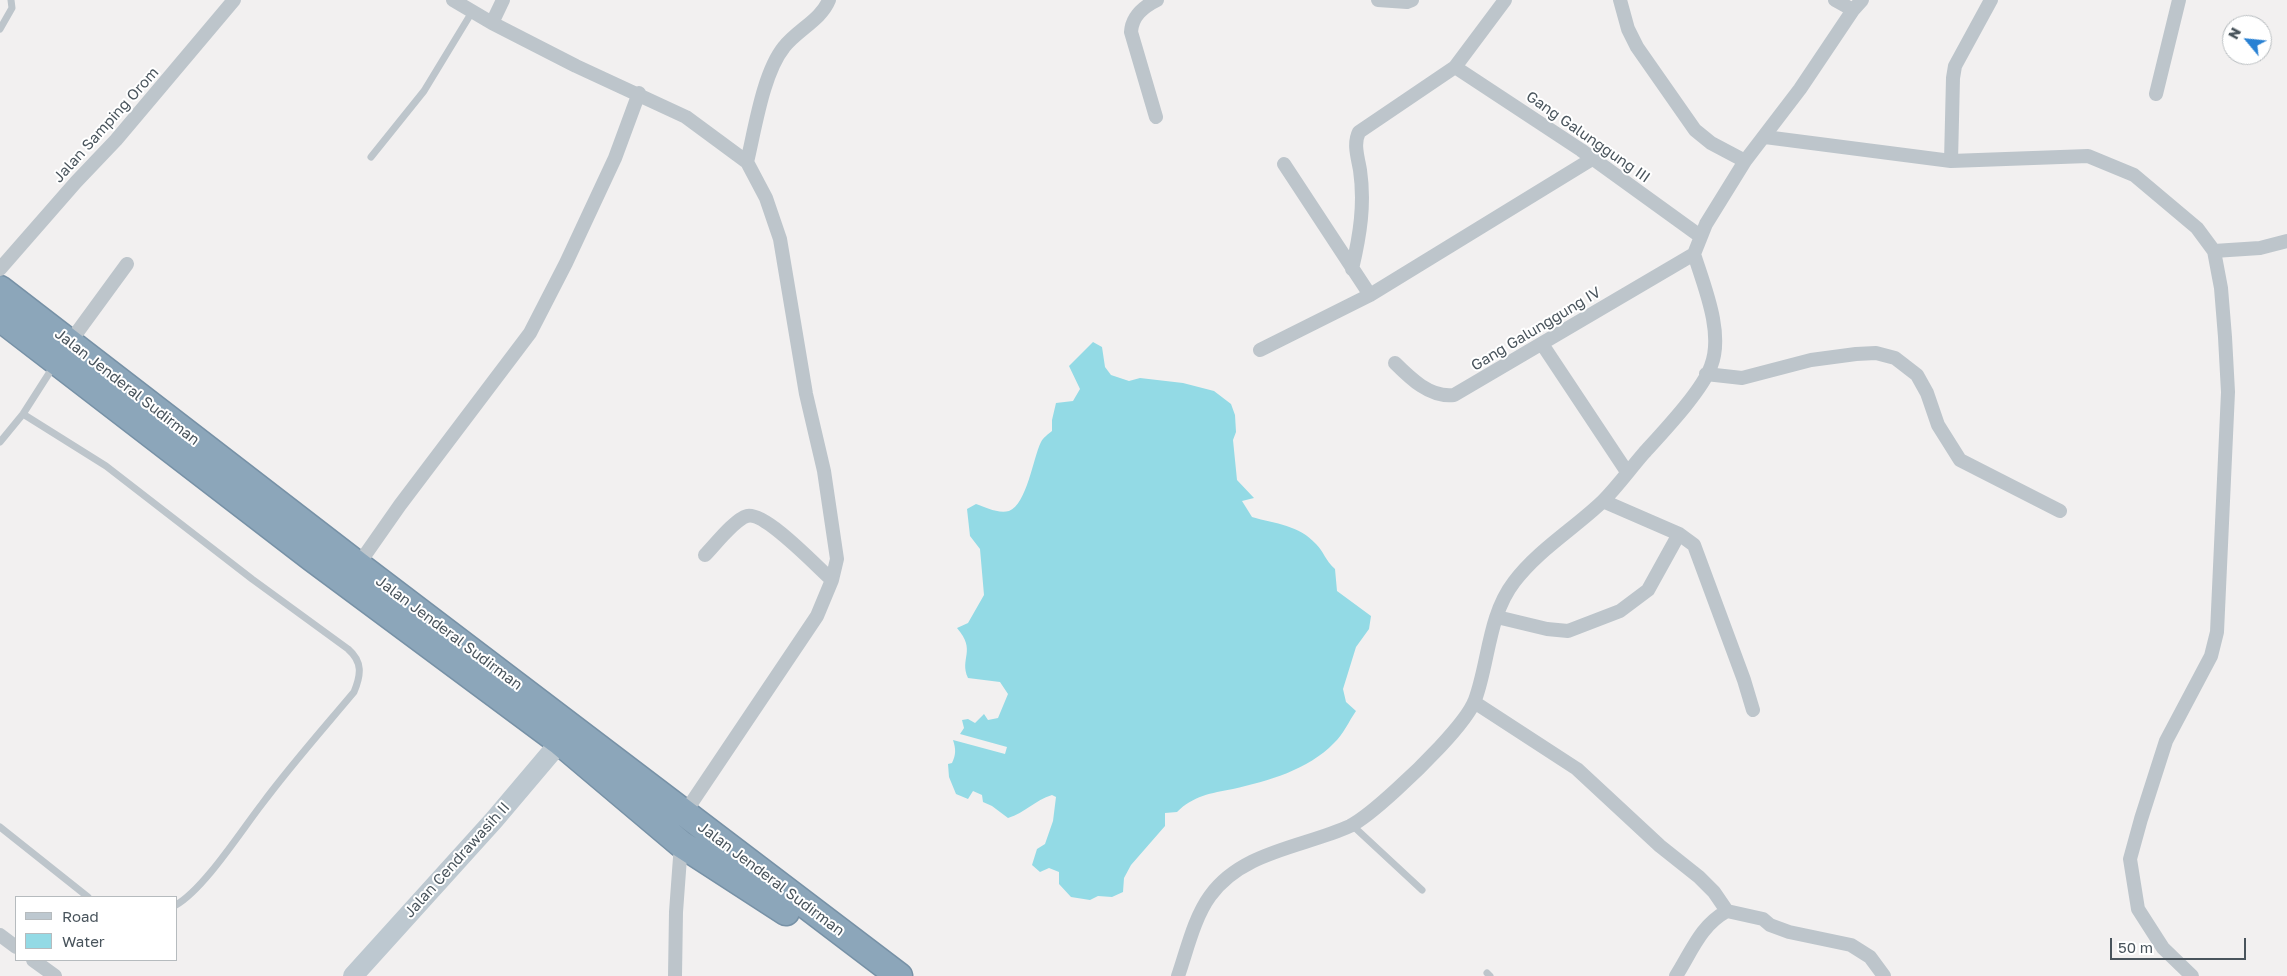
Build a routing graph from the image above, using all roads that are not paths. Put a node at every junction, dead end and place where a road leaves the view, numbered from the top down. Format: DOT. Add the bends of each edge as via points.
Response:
graph roads {
  1 [pos="11,0"];
  2 [pos="234,0"];
  3 [pos="453,0"];
  4 [pos="503,0"];
  5 [pos="829,0"];
  6 [pos="1157,0"];
  7 [pos="1378,0"];
  8 [pos="1412,0"];
  9 [pos="1505,0"];
  10 [pos="1620,0"];
  11 [pos="1835,0"];
  12 [pos="1991,0"];
  13 [pos="2179,0"];
  14 [pos="1857,5"];
  15 [pos="472,12"];
  16 [pos="492,23"];
  17 [pos="0,28"];
  18 [pos="1455,67"];
  19 [pos="639,93"];
  20 [pos="2156,94"];
  21 [pos="1156,117"];
  22 [pos="1765,137"];
  23 [pos="370,157"];
  24 [pos="1592,159"];
  25 [pos="1745,161"];
  26 [pos="1952,161"];
  27 [pos="747,162"];
  28 [pos="1284,164"];
  29 [pos="1700,236"];
  30 [pos="2287,241"];
  31 [pos="2214,251"];
  32 [pos="1694,254"];
  33 [pos="127,264"];
  34 [pos="0,269"];
  35 [pos="1352,269"];
  36 [pos="0,289"];
  37 [pos="1370,295"];
  38 [pos="0,318"];
  39 [pos="1542,344"];
  40 [pos="1260,350"];
  41 [pos="63,351"];
  42 [pos="1395,363"];
  43 [pos="1706,374"];
  44 [pos="23,414"];
  45 [pos="0,442"];
  46 [pos="1628,472"];
  47 [pos="1603,501"];
  48 [pos="2060,511"];
  49 [pos="1679,534"];
  50 [pos="705,555"];
  51 [pos="358,565"];
  52 [pos="832,580"];
  53 [pos="1497,616"];
  54 [pos="1474,702"];
  55 [pos="1753,710"];
  56 [pos="560,742"];
  57 [pos="684,814"];
  58 [pos="1352,825"];
  59 [pos="0,827"];
  60 [pos="681,844"];
  61 [pos="1422,890"];
  62 [pos="772,891"];
  63 [pos="87,896"];
  64 [pos="178,904"];
  65 [pos="1727,911"];
  66 [pos="0,935"];
  67 [pos="15,946"];
  68 [pos="34,961"];
  69 [pos="55,976"];
  70 [pos="353,976"];
  71 [pos="675,976"];
  72 [pos="870,976"];
  73 [pos="899,976"];
  74 [pos="1178,976"];
  75 [pos="1676,976"];
  76 [pos="1884,976"];
  77 [pos="2192,976"];
  1 -- 17 [label="lane" via="12,8"];
  2 -- 34 [label="street, Jalan Samping Orom" via="116,140"];
  3 -- 15 [label="street"];
  4 -- 16 [label="street"];
  5 -- 27 [label="street" via="822,13 791,38 779,54 768,81"];
  6 -- 21 [label="street" via="1139,12 1131,24"];
  7 -- 8 [label="street"];
  9 -- 18 [label="street"];
  10 -- 25 [label="street" via="1637,47 1695,130 1711,143"];
  11 -- 14 [label="street"];
  12 -- 26 [label="street" via="1955,66"];
  13 -- 20 [label="street"];
  14 -- 22 [label="street"];
  15 -- 16 [label="street"];
  15 -- 23 [label="lane" via="424,91"];
  16 -- 19 [label="street" via="576,66"];
  18 -- 24 [label="street, Gang Galunggung III"];
  18 -- 35 [label="street" via="1362,129 1356,138 1362,216"];
  19 -- 27 [label="street" via="686,117"];
  19 -- 51 [label="street" via="615,158 530,333"];
  22 -- 25 [label="street"];
  22 -- 26 [label="street"];
  24 -- 29 [label="street, Gang Galunggung III"];
  24 -- 37 [label="street"];
  25 -- 29 [label="street"];
  26 -- 31 [label="street" via="2088,156 2109,163 2134,175 2169,204 2196,228"];
  27 -- 52 [label="street" via="766,198 780,239 804,385 824,471 837,559"];
  28 -- 35 [label="street"];
  29 -- 32 [label="street"];
  30 -- 31 [label="street" via="2260,248"];
  31 -- 77 [label="street" via="2221,288 2228,392 2217,632 2211,656 2166,741 2130,859 2138,909 2163,948"];
  32 -- 39 [label="street, Gang Galunggung IV"];
  32 -- 43 [label="street" via="1712,314 1716,346"];
  33 -- 41 [label="street"];
  35 -- 37 [label="street"];
  36 -- 41 [label="highway, Jalan Jenderal Sudirman"];
  37 -- 40 [label="street"];
  38 -- 41 [label="highway, Jalan Jenderal Sudirman"];
  39 -- 42 [label="street, Gang Galunggung IV" via="1454,395 1445,396 1422,386"];
  39 -- 46 [label="street"];
  41 -- 44 [label="lane"];
  41 -- 51 [label="highway, Jalan Jenderal Sudirman"];
  41 -- 56 [label="highway, Jalan Jenderal Sudirman" via="320,563"];
  43 -- 46 [label="street" via="1688,401"];
  43 -- 48 [label="street" via="1742,378 1811,360 1856,354 1876,353 1896,358 1917,375 1938,426 1960,460"];
  44 -- 45 [label="lane"];
  44 -- 64 [label="lane" via="106,466 348,649 358,660 360,674 354,692 206,877"];
  46 -- 47 [label="street"];
  47 -- 49 [label="street"];
  47 -- 53 [label="street" via="1513,582"];
  49 -- 53 [label="street" via="1648,590 1620,611 1568,630 1547,629"];
  49 -- 55 [label="street" via="1694,545"];
  50 -- 52 [label="street" via="732,526 747,516 757,516"];
  51 -- 57 [label="highway, Jalan Jenderal Sudirman"];
  52 -- 57 [label="street" via="818,616"];
  53 -- 54 [label="street"];
  54 -- 58 [label="street" via="1451,734 1425,761 1396,790"];
  54 -- 65 [label="street" via="1577,769 1660,846 1699,877"];
  56 -- 60 [label="highway, Jalan Jenderal Sudirman"];
  56 -- 70 [label="street, Jalan Cendrawasih II"];
  57 -- 62 [label="highway, Jalan Jenderal Sudirman"];
  58 -- 61 [label="lane"];
  58 -- 74 [label="street" via="1274,852 1236,871 1209,896"];
  59 -- 63 [label="lane"];
  60 -- 62 [label="highway, Jalan Jenderal Sudirman"];
  60 -- 71 [label="street"];
  62 -- 72 [label="highway, Jalan Jenderal Sudirman"];
  62 -- 73 [label="highway, Jalan Jenderal Sudirman"];
  65 -- 75 [label="street" via="1704,928"];
  65 -- 76 [label="street" via="1763,918 1770,925 1789,932 1851,945 1870,956"];
  66 -- 67 [label="street"];
  68 -- 69 [label="street"];
}
